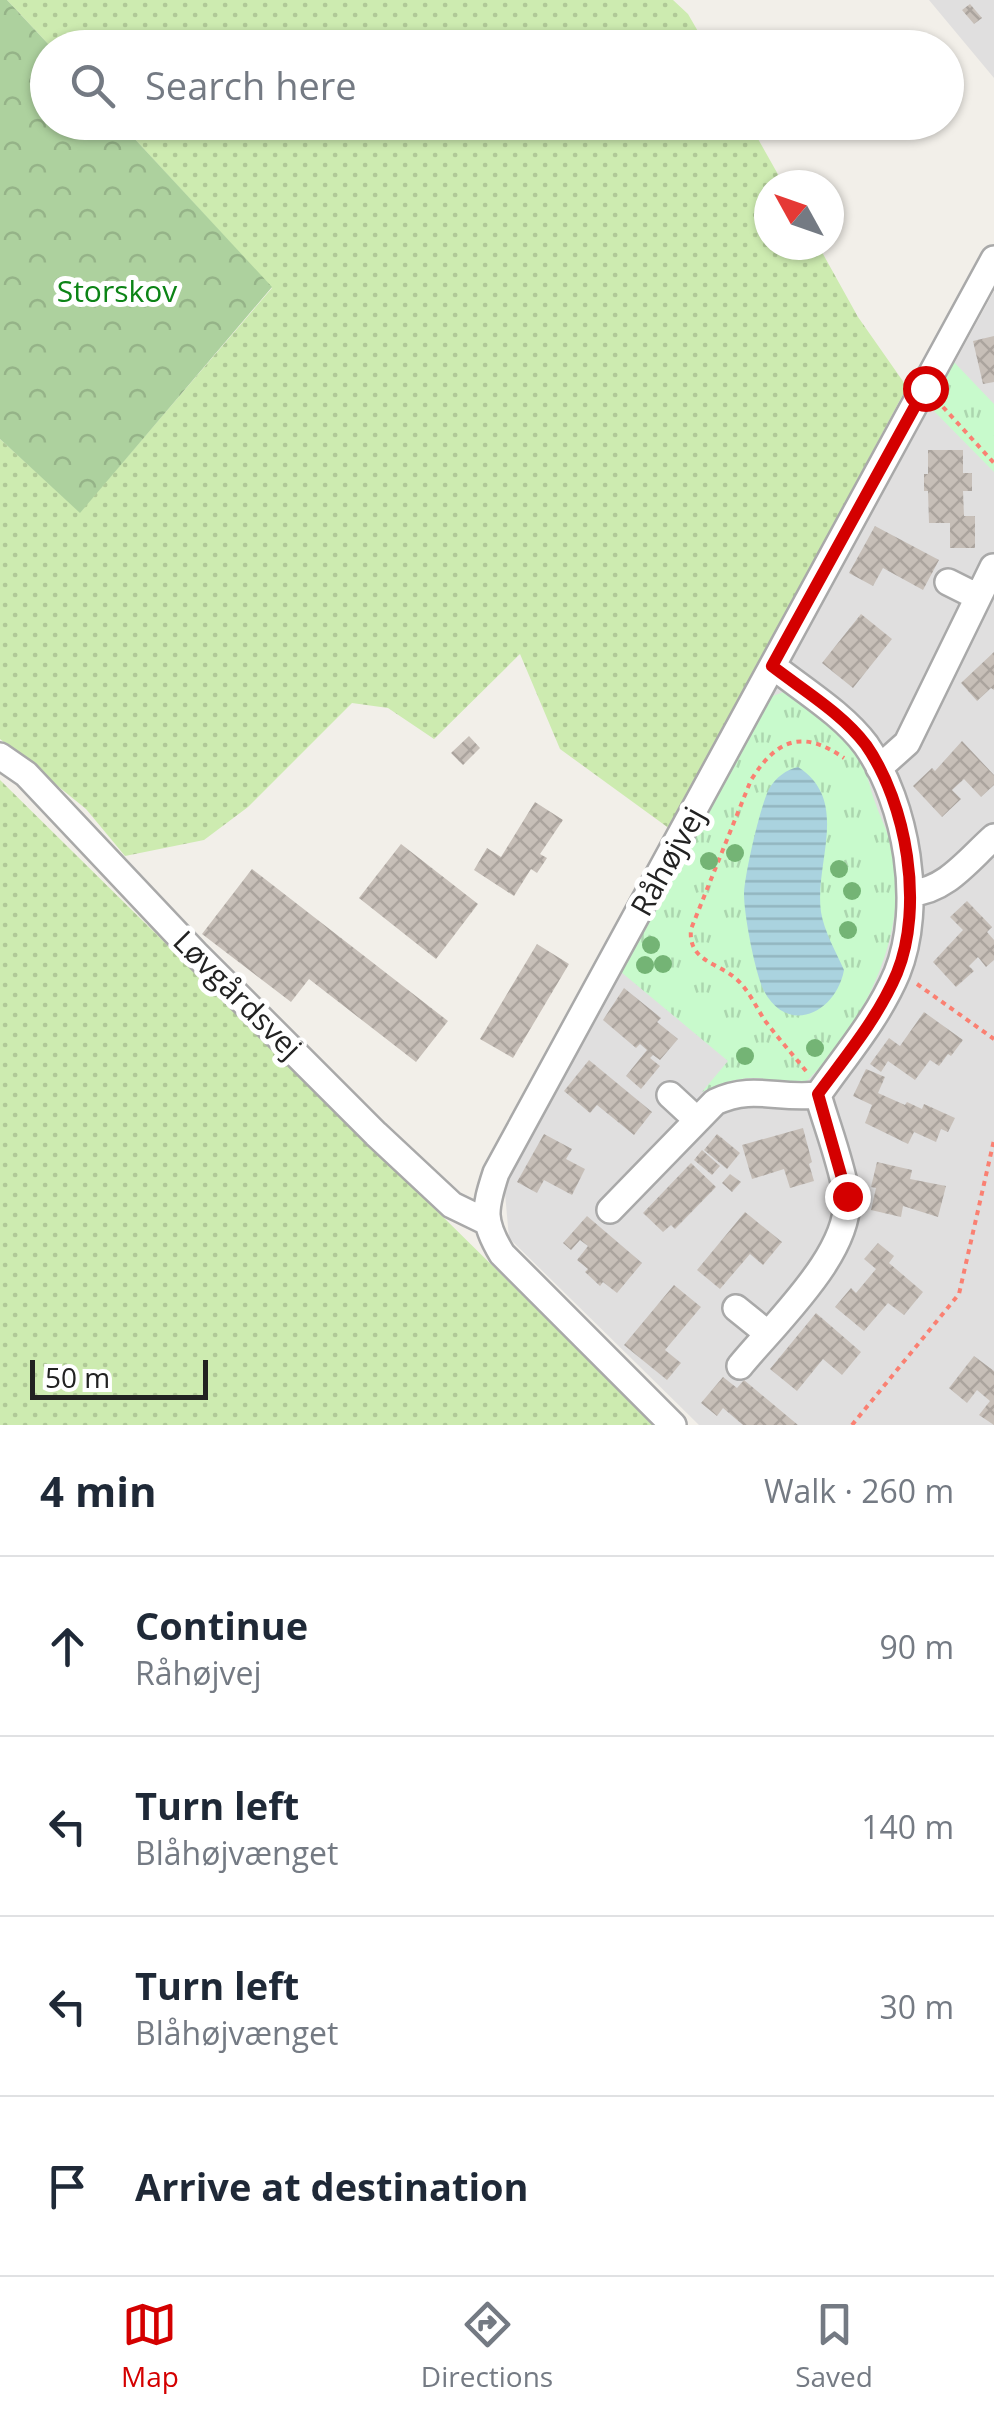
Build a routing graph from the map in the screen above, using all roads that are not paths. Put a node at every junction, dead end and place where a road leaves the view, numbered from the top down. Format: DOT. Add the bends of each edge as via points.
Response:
graph roads {
  1 [pos="994,259"];
  2 [pos="994,567"];
  3 [pos="948,582"];
  4 [pos="978,598"];
  5 [pos="772,666"];
  6 [pos="0,756"];
  7 [pos="879,768"];
  8 [pos="994,836"];
  9 [pos="910,893"];
  10 [pos="818,1094"];
  11 [pos="670,1095"];
  12 [pos="697,1120"];
  13 [pos="610,1210"];
  14 [pos="485,1220"];
  15 [pos="736,1308"];
  16 [pos="767,1333"];
  17 [pos="740,1366"];
  18 [pos="673,1425"];
  1 -- 5 [label="street, Råhøjvej"];
  2 -- 4 [label="street"];
  3 -- 4 [label="street"];
  4 -- 7 [label="street" via="907,744"];
  5 -- 7 [label="street" via="842,720"];
  5 -- 14 [label="street, Råhøjvej" via="496,1173"];
  6 -- 14 [label="street, Løvgårdsvej" via="26,774 388,1146 452,1205"];
  7 -- 9 [label="street" via="908,854"];
  8 -- 9 [label="street" via="944,883"];
  9 -- 10 [label="street" via="898,970 876,1014"];
  10 -- 12 [label="street" via="736,1092"];
  10 -- 16 [label="street" via="847,1196 844,1229 833,1254"];
  11 -- 12 [label="street"];
  12 -- 13 [label="street"];
  14 -- 18 [label="street" via="502,1254"];
  15 -- 16 [label="street"];
  16 -- 17 [label="street"];
}
